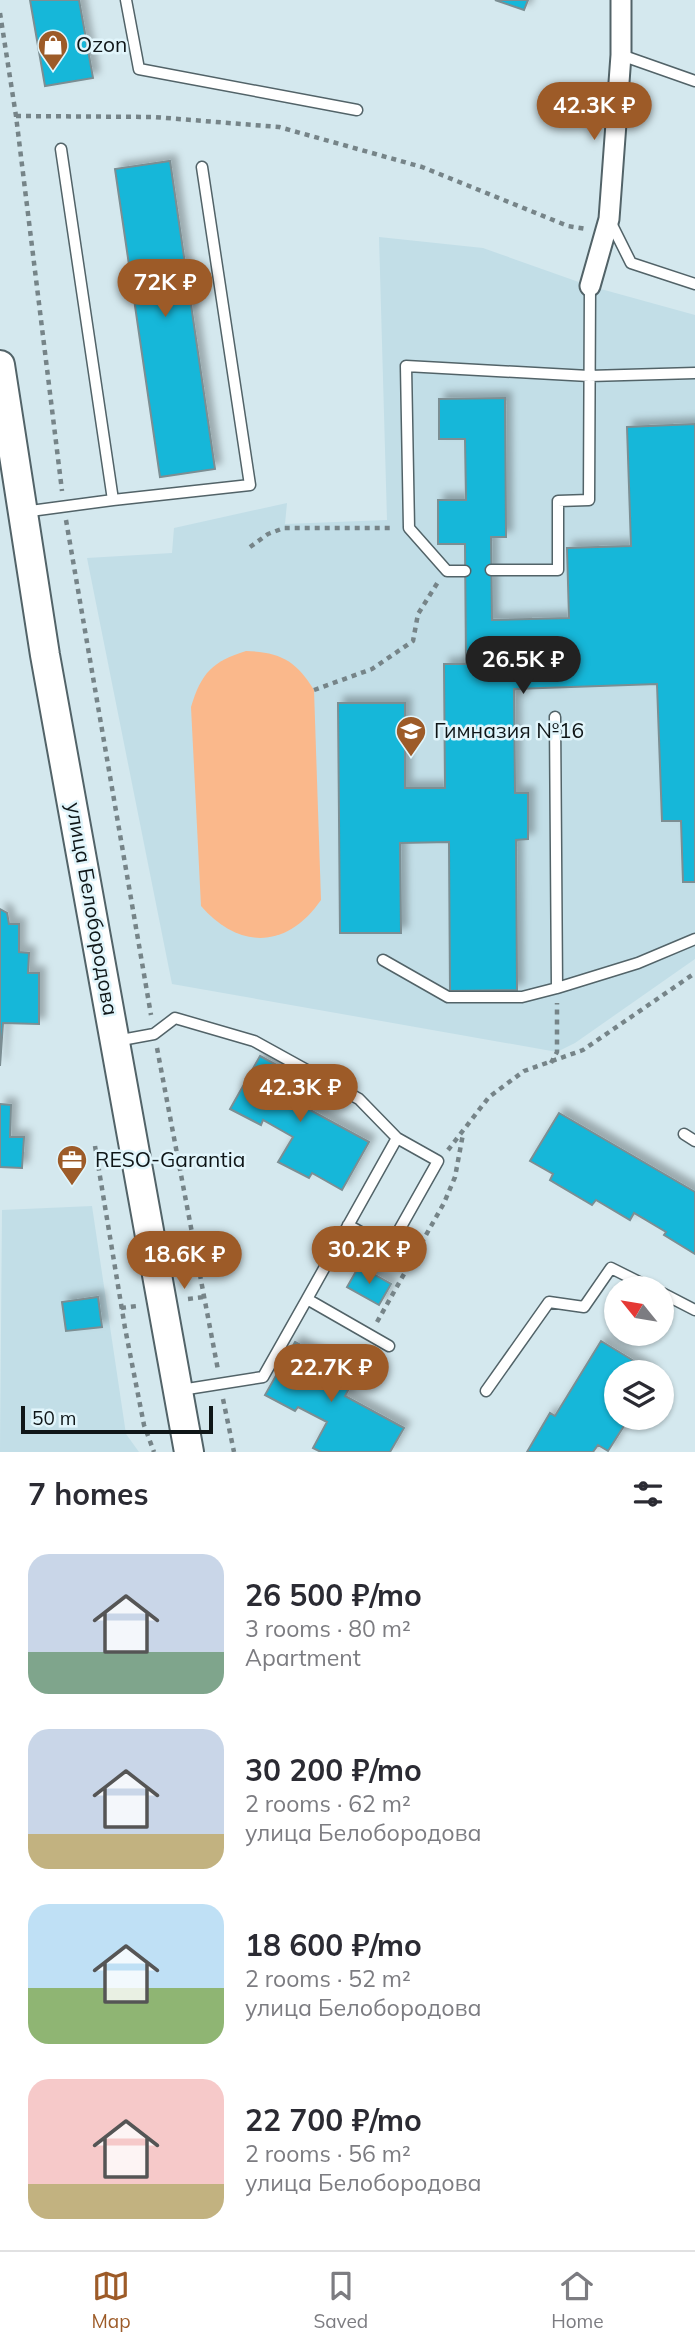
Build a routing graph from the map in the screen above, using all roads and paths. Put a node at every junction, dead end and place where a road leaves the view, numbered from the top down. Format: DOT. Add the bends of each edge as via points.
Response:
graph roads {
  1 [pos="126,0"];
  2 [pos="621,0"];
  3 [pos="621,55"];
  4 [pos="695,81"];
  5 [pos="357,110"];
  6 [pos="16,117"];
  7 [pos="61,149"];
  8 [pos="202,167"];
  9 [pos="607,225"];
  10 [pos="695,284"];
  11 [pos="590,286"];
  12 [pos="695,373"];
  13 [pos="1,374"];
  14 [pos="589,376"];
  15 [pos="113,500"];
  16 [pos="23,512"];
  17 [pos="409,528"];
  18 [pos="250,547"];
  19 [pos="491,570"];
  20 [pos="447,571"];
  21 [pos="465,571"];
  22 [pos="314,690"];
  23 [pos="555,717"];
  24 [pos="695,939"];
  25 [pos="383,960"];
  26 [pos="695,973"];
  27 [pos="557,988"];
  28 [pos="154,1034"];
  29 [pos="116,1041"];
  30 [pos="551,1063"];
  31 [pos="463,1132"];
  32 [pos="684,1134"];
  33 [pos="397,1138"];
  34 [pos="695,1141"];
  35 [pos="95,1146"];
  36 [pos="438,1161"];
  37 [pos="348,1225"];
  38 [pos="605,1276"];
  39 [pos="627,1276"];
  40 [pos="604,1278"];
  41 [pos="307,1299"];
  42 [pos="674,1299"];
  43 [pos="695,1310"];
  44 [pos="369,1335"];
  45 [pos="389,1346"];
  46 [pos="220,1384"];
  47 [pos="177,1390"];
  48 [pos="486,1391"];
  49 [pos="154,1452"];
  50 [pos="189,1452"];
  51 [pos="234,1452"];
  1 -- 5 [label="lane" via="139,69"];
  2 -- 3 [label="street"];
  3 -- 4 [label="lane"];
  3 -- 9 [label="street"];
  6 -- 9 [label="path" via="154,117 279,127 422,167 568,226"];
  7 -- 15 [label="lane"];
  8 -- 15 [label="lane" via="250,485"];
  9 -- 10 [label="lane" via="631,263"];
  9 -- 11 [label="street"];
  11 -- 14 [label="lane"];
  12 -- 14 [label="lane"];
  13 -- 16 [label="street, улица Белобородова"];
  14 -- 17 [label="lane" via="406,366"];
  14 -- 19 [label="lane" via="589,500 558,501 558,570"];
  15 -- 16 [label="lane"];
  16 -- 29 [label="street, улица Белобородова"];
  17 -- 18 [label="path" via="284,528"];
  17 -- 20 [label="lane"];
  20 -- 21 [label="lane"];
  20 -- 22 [label="path" via="418,614 413,641 372,669"];
  23 -- 27 [label="lane"];
  24 -- 27 [label="lane" via="638,963"];
  25 -- 27 [label="lane" via="448,997 522,997"];
  26 -- 30 [label="path" via="583,1050"];
  27 -- 30 [label="path" via="557,1052"];
  28 -- 29 [label="lane"];
  28 -- 33 [label="lane" via="175,1018 254,1041 359,1100"];
  28 -- 46 [label="path"];
  29 -- 47 [label="street, улица Белобородова"];
  30 -- 31 [label="path" via="523,1071 489,1097"];
  31 -- 36 [label="path"];
  31 -- 44 [label="path" via="455,1177 444,1203"];
  32 -- 34 [label="lane"];
  33 -- 36 [label="lane"];
  33 -- 37 [label="lane"];
  35 -- 49 [label="path" via="125,1328 144,1425"];
  36 -- 37 [label="lane" via="389,1248"];
  37 -- 41 [label="lane"];
  38 -- 39 [label="lane" via="611,1268"];
  40 -- 48 [label="lane" via="584,1307 549,1302"];
  41 -- 44 [label="lane"];
  41 -- 46 [label="lane" via="263,1377"];
  42 -- 43 [label="lane"];
  44 -- 45 [label="lane"];
  46 -- 47 [label="lane"];
  46 -- 51 [label="path"];
  47 -- 50 [label="street, улица Белобородова"];
}
